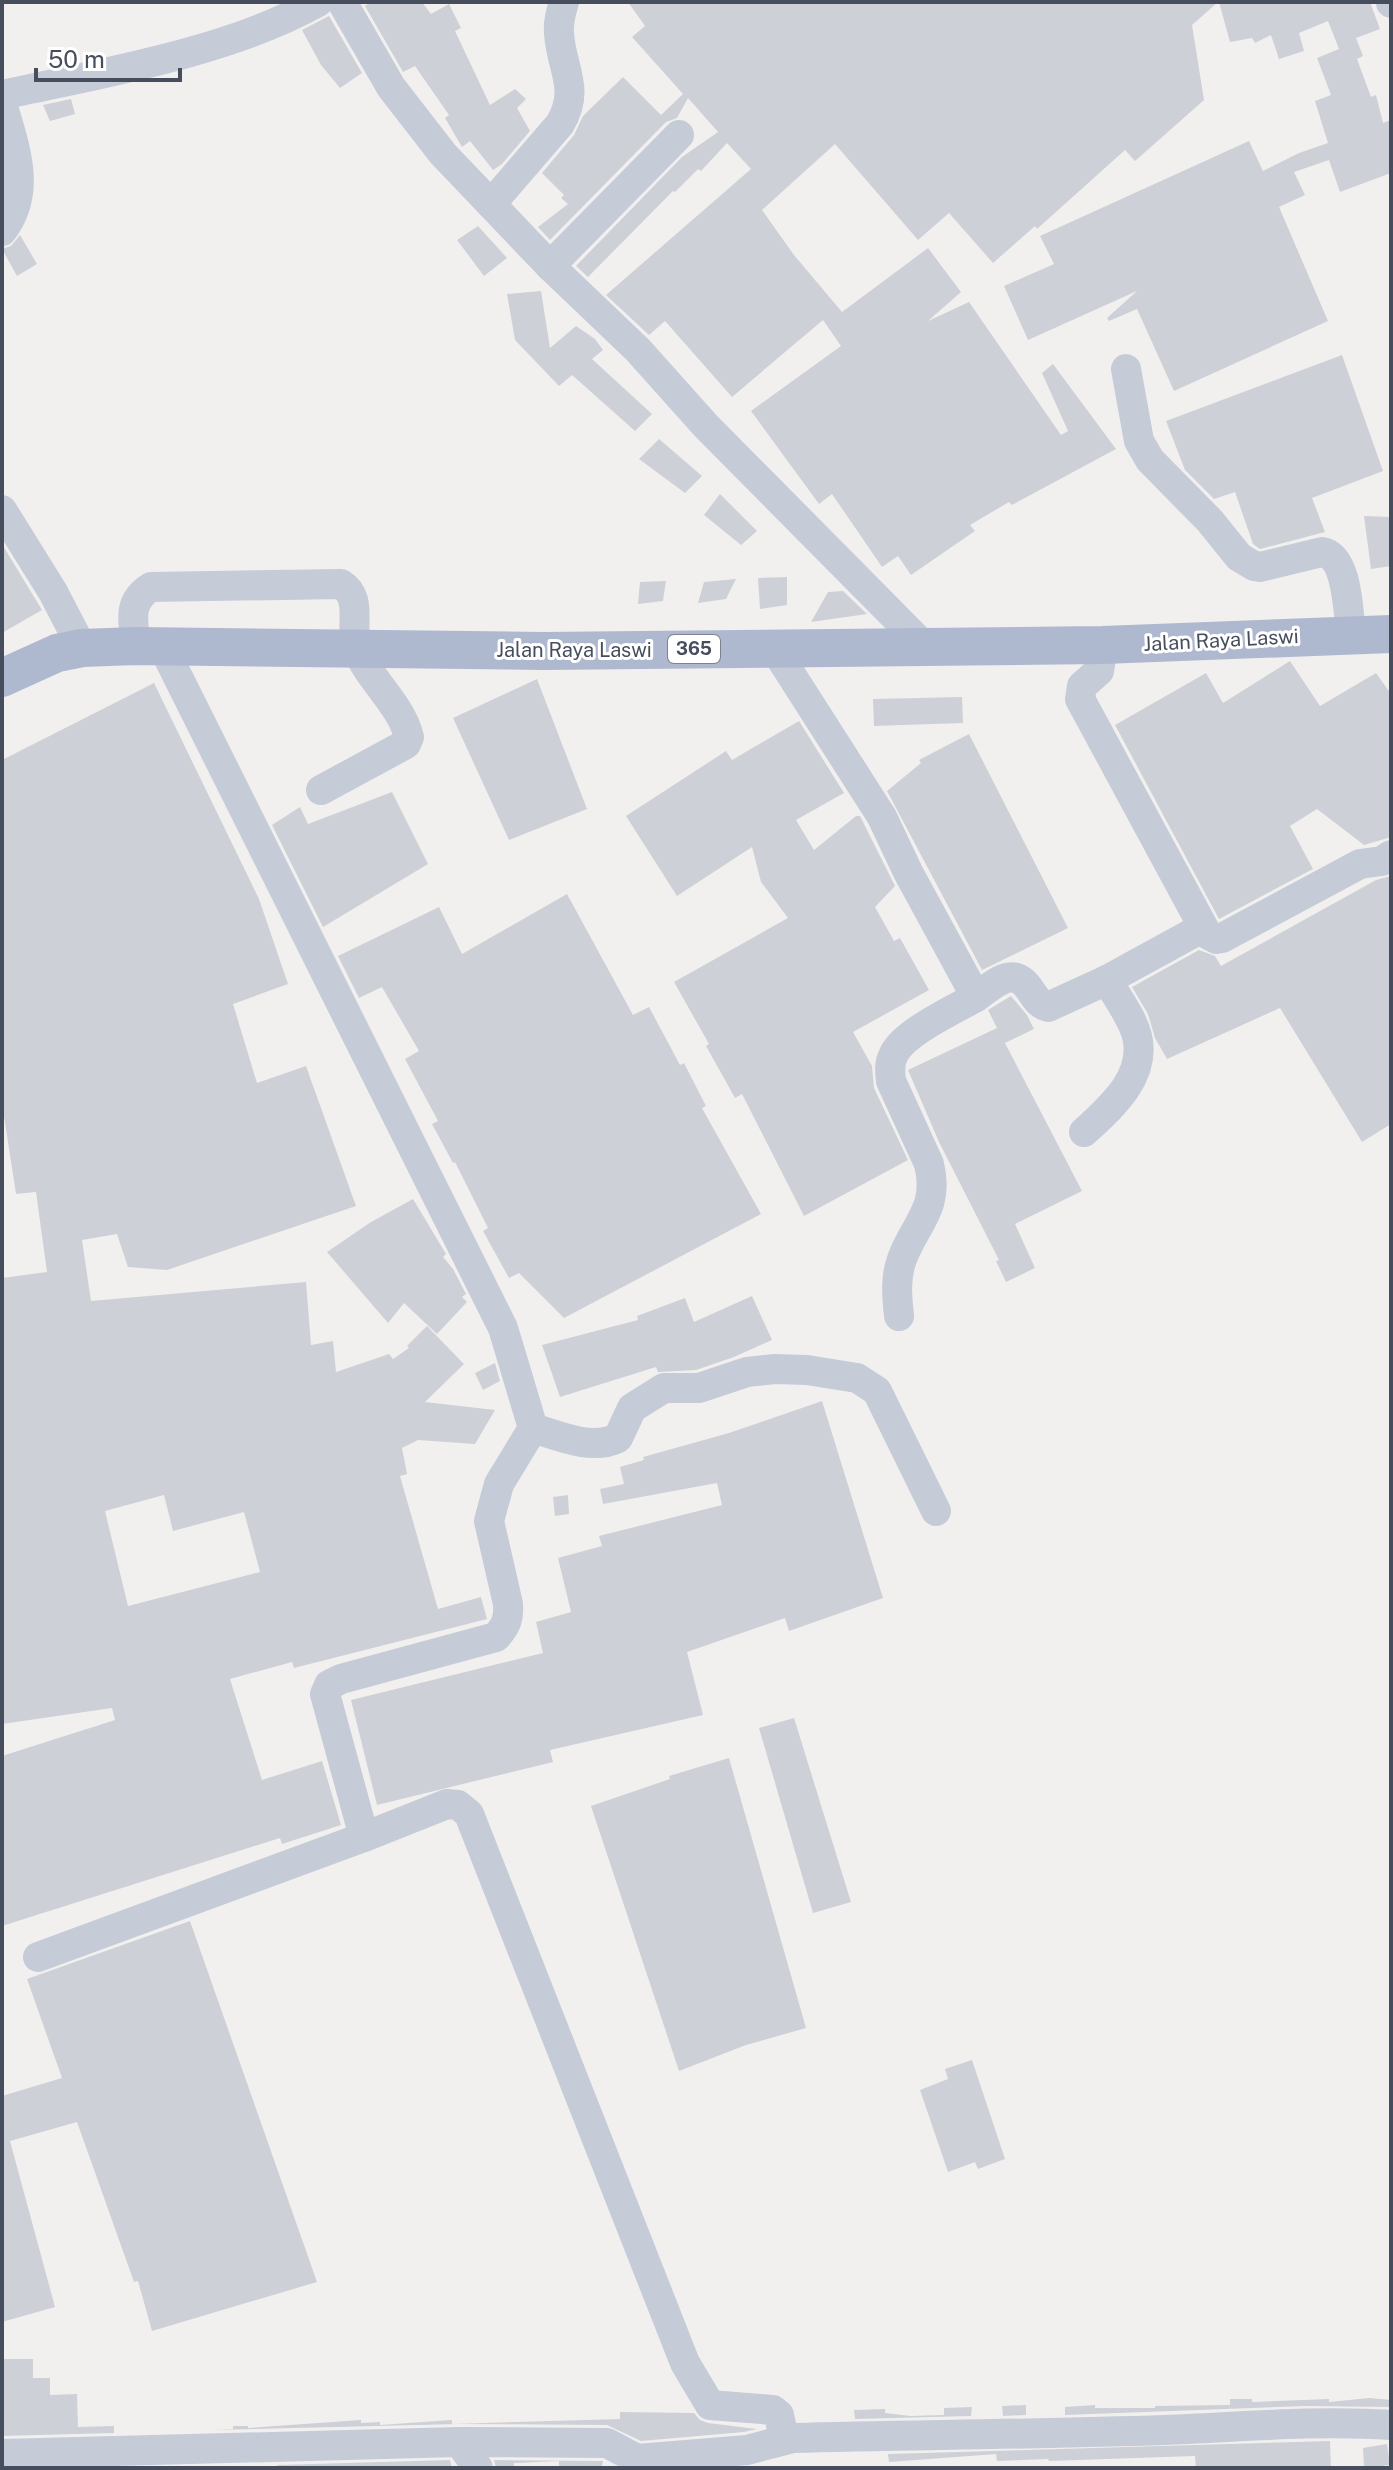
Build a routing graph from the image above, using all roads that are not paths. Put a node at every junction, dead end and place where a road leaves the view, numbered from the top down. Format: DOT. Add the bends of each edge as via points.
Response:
graph roads {
  1 [pos="318,2"];
  2 [pos="342,2"];
  3 [pos="564,2"];
  4 [pos="2,95"];
  5 [pos="2,103"];
  6 [pos="679,135"];
  7 [pos="491,204"];
  8 [pos="2,231"];
  9 [pos="550,266"];
  10 [pos="1126,369"];
  11 [pos="2,510"];
  12 [pos="1351,634"];
  13 [pos="1391,634"];
  14 [pos="923,645"];
  15 [pos="1103,645"];
  16 [pos="149,646"];
  17 [pos="82,648"];
  18 [pos="357,648"];
  19 [pos="774,648"];
  20 [pos="2,678"];
  21 [pos="321,790"];
  22 [pos="1391,855"];
  23 [pos="1202,928"];
  24 [pos="1107,980"];
  25 [pos="976,997"];
  26 [pos="1084,1132"];
  27 [pos="899,1316"];
  28 [pos="533,1428"];
  29 [pos="936,1511"];
  30 [pos="364,1837"];
  31 [pos="38,1957"];
  32 [pos="1390,2431"];
  33 [pos="784,2439"];
  34 [pos="459,2442"];
  35 [pos="2,2454"];
  36 [pos="369,2456"];
  37 [pos="80,2461"];
  38 [pos="478,2468"];
  1 -- 4 [label="street" via="261,28 177,54"];
  2 -- 7 [label="street" via="391,87 443,154"];
  3 -- 7 [label="street" via="558,30 570,78 569,109"];
  5 -- 8 [label="street" via="19,156 19,175 17,197"];
  6 -- 9 [label="street"];
  7 -- 9 [label="street"];
  9 -- 14 [label="street"];
  10 -- 12 [label="street" via="1139,441 1163,476 1239,557 1254,566 1331,554 1340,566"];
  11 -- 17 [label="street"];
  12 -- 13 [label="main road, Jalan Raya Laswi / 365"];
  12 -- 15 [label="main road, Jalan Raya Laswi / 365"];
  14 -- 15 [label="main road, Jalan Raya Laswi / 365"];
  14 -- 19 [label="main road, Jalan Raya Laswi / 365"];
  15 -- 23 [label="street" via="1099,671 1082,686 1080,699"];
  16 -- 17 [label="main road, Jalan Raya Laswi / 365"];
  16 -- 18 [label="main road, Jalan Raya Laswi / 365"];
  16 -- 18 [label="street" via="132,613 151,587 341,584 354,602"];
  16 -- 28 [label="street" via="503,1328"];
  17 -- 20 [label="main road, Jalan Raya Laswi / 365" via="57,653"];
  18 -- 19 [label="main road, Jalan Raya Laswi / 365"];
  18 -- 21 [label="street" via="409,737 406,744"];
  19 -- 25 [label="street" via="882,817"];
  22 -- 23 [label="street" via="1360,864 1222,938 1211,937"];
  23 -- 24 [label="street"];
  24 -- 25 [label="street" via="1048,1007 1018,977 1006,978"];
  24 -- 26 [label="street" via="1137,1038 1137,1067 1125,1089"];
  25 -- 27 [label="street" via="903,1040 893,1053 891,1081 932,1178 927,1212 902,1257"];
  28 -- 29 [label="street" via="581,1441 610,1442 618,1438 632,1408 664,1388 699,1388 775,1369 857,1378 877,1391"];
  28 -- 30 [label="street" via="499,1484 489,1521 508,1604 504,1628 496,1637 341,1679 325,1694"];
  30 -- 31 [label="street"];
  30 -- 33 [label="street" via="447,1804 469,1814 685,2363 710,2405 773,2410"];
  32 -- 33 [label="street" via="1364,2423"];
  33 -- 34 [label="street" via="747,2450 637,2459 607,2443"];
  34 -- 36 [label="street"];
  34 -- 38 [label="street"];
  35 -- 37 [label="street"];
  36 -- 37 [label="street"];
}
